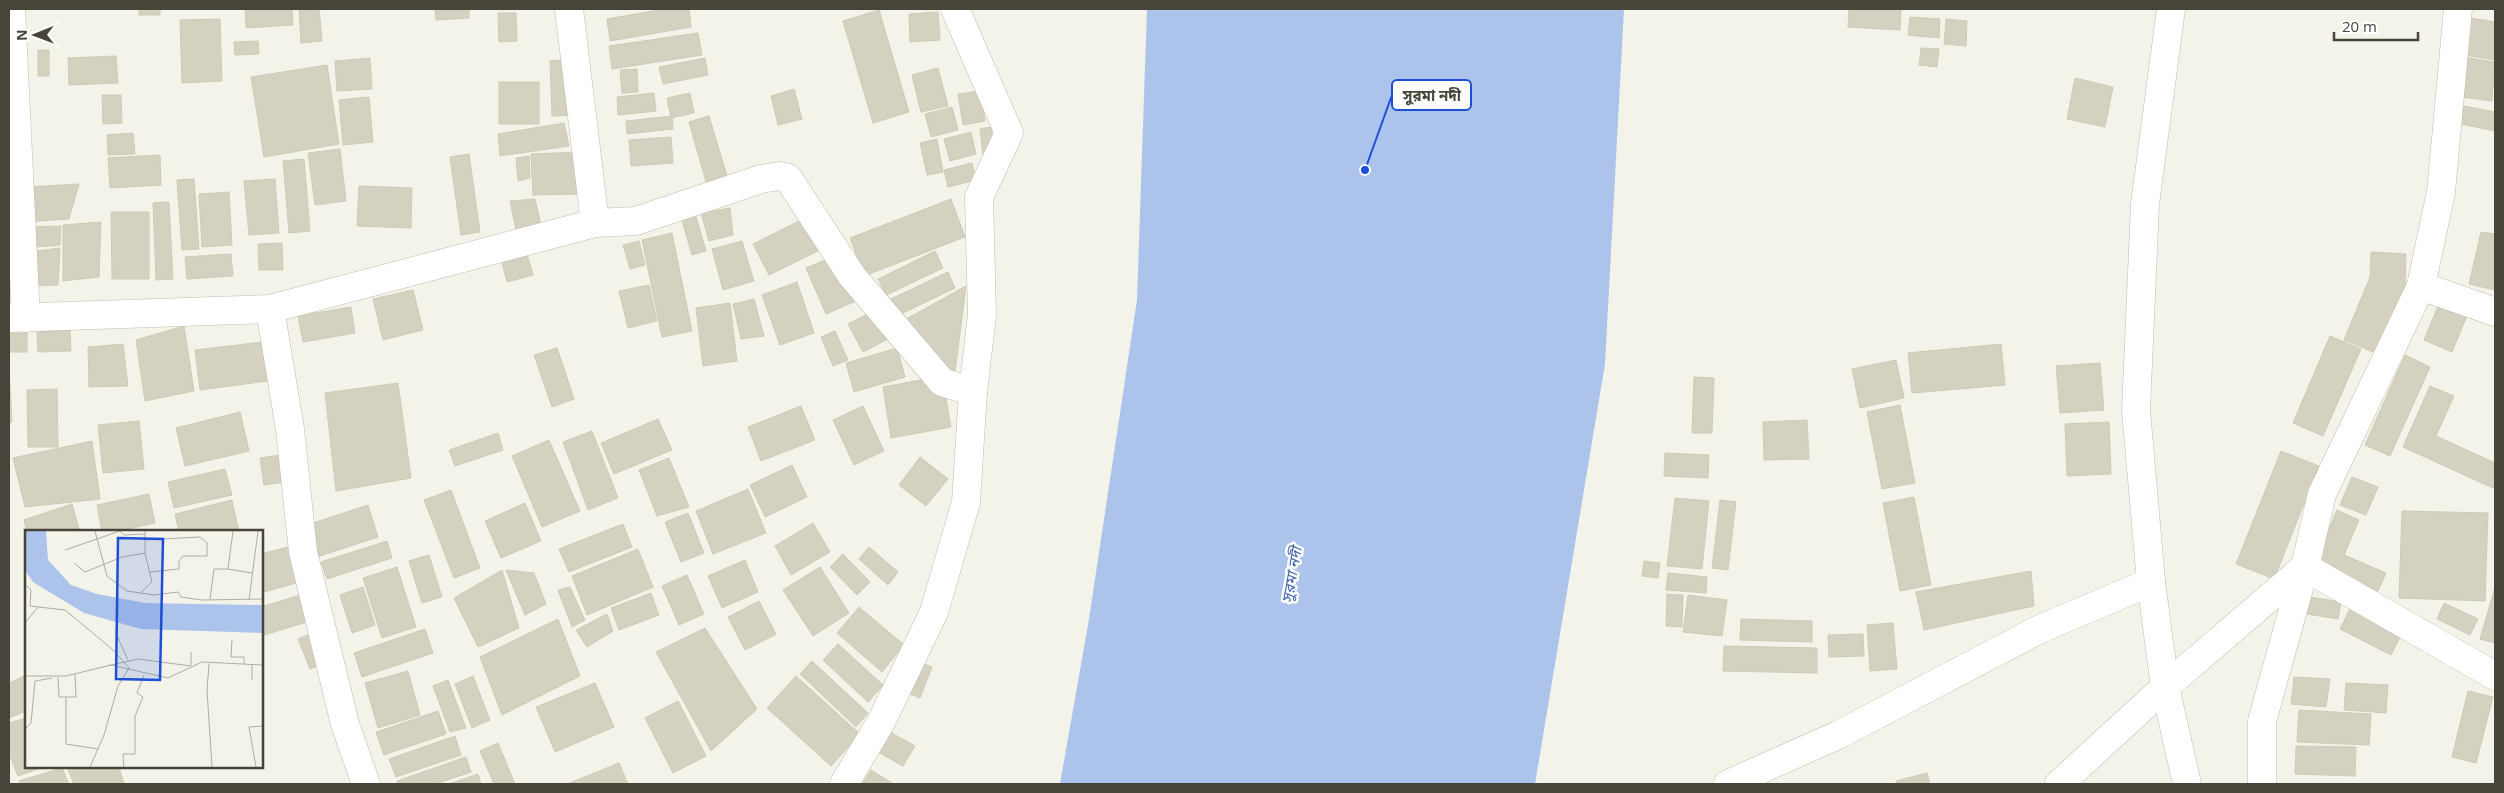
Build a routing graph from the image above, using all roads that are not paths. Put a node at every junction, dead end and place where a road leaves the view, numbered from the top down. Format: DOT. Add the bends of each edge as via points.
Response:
graph roads {
  1 [pos="11,9"];
  2 [pos="569,9"];
  3 [pos="955,9"];
  4 [pos="2171,9"];
  5 [pos="2458,9"];
  6 [pos="596,223"];
  7 [pos="2422,286"];
  8 [pos="270,309"];
  9 [pos="2495,312"];
  10 [pos="17,318"];
  11 [pos="973,392"];
  12 [pos="2305,567"];
  13 [pos="2151,582"];
  14 [pos="2495,676"];
  15 [pos="2165,687"];
  16 [pos="366,784"];
  17 [pos="844,784"];
  18 [pos="1728,784"];
  19 [pos="2059,784"];
  20 [pos="2187,784"];
  21 [pos="2262,784"];
  1 -- 10 [label="street"];
  2 -- 6 [label="street"];
  3 -- 11 [label="street" via="1009,132 979,197 982,316"];
  4 -- 13 [label="street" via="2145,204 2136,410"];
  5 -- 7 [label="street" via="2441,192"];
  6 -- 8 [label="street"];
  6 -- 11 [label="street" via="636,220 761,179 788,178 852,276 942,382"];
  7 -- 9 [label="street"];
  7 -- 12 [label="street" via="2322,494"];
  8 -- 10 [label="street"];
  8 -- 16 [label="street" via="290,429 303,552 345,724"];
  11 -- 17 [label="street" via="966,502 934,612 881,722"];
  12 -- 14 [label="street"];
  12 -- 15 [label="street"];
  12 -- 21 [label="street" via="2262,721"];
  13 -- 15 [label="street"];
  13 -- 18 [label="street" via="2040,629 1838,735"];
  15 -- 19 [label="street"];
  15 -- 20 [label="street"];
}
